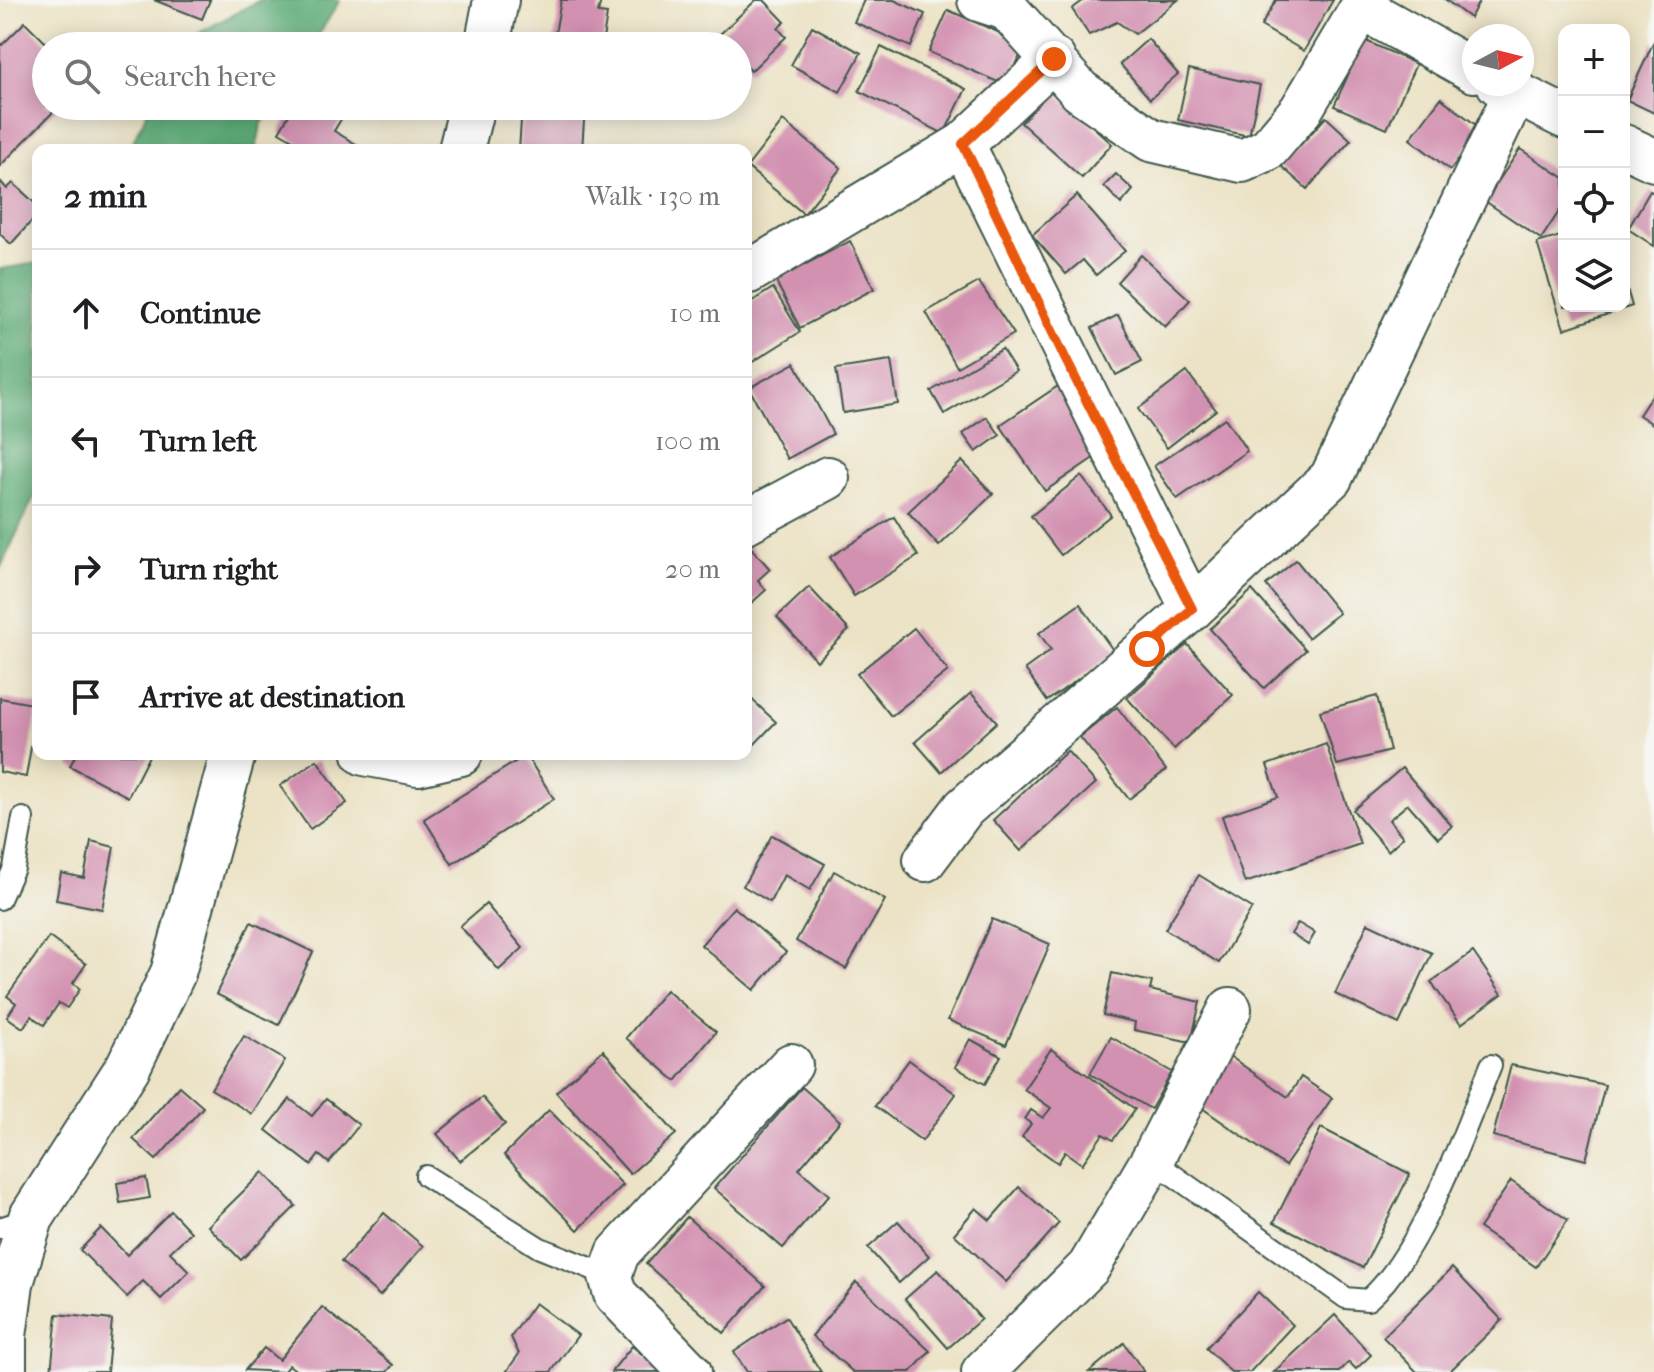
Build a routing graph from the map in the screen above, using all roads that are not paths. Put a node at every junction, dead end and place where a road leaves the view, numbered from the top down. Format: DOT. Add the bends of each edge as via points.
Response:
graph roads {
  1 [pos="496,0"];
  2 [pos="979,0"];
  3 [pos="1364,4"];
  4 [pos="490,32"];
  5 [pos="1054,59"];
  6 [pos="1462,64"];
  7 [pos="1503,96"];
  8 [pos="1520,96"];
  9 [pos="1558,114"];
  10 [pos="468,120"];
  11 [pos="462,144"];
  12 [pos="963,144"];
  13 [pos="1630,149"];
  14 [pos="1654,160"];
  15 [pos="752,270"];
  16 [pos="828,478"];
  17 [pos="752,519"];
  18 [pos="1192,609"];
  19 [pos="231,760"];
  20 [pos="396,760"];
  21 [pos="435,760"];
  22 [pos="23,818"];
  23 [pos="925,860"];
  24 [pos="0,899"];
  25 [pos="1230,1009"];
  26 [pos="791,1065"];
  27 [pos="1491,1065"];
  28 [pos="1152,1160"];
  29 [pos="426,1176"];
  30 [pos="15,1223"];
  31 [pos="610,1276"];
  32 [pos="4,1372"];
  33 [pos="690,1372"];
  34 [pos="983,1372"];
  1 -- 4 [label="main road"];
  2 -- 5 [label="street" via="1007,9"];
  3 -- 5 [label="street" via="1301,110 1268,149 1242,161 1151,140 1080,91"];
  3 -- 6 [label="street"];
  5 -- 12 [label="street"];
  7 -- 18 [label="street" via="1331,478"];
  8 -- 9 [label="street"];
  10 -- 11 [label="main road"];
  12 -- 15 [label="street"];
  12 -- 18 [label="street"];
  13 -- 14 [label="street"];
  16 -- 17 [label="street"];
  18 -- 23 [label="street" via="964,808"];
  19 -- 30 [label="main road" via="173,973 128,1067"];
  20 -- 21 [label="street"];
  22 -- 24 [label="lane" via="14,868"];
  25 -- 28 [label="street"];
  26 -- 31 [label="street" via="618,1253"];
  27 -- 28 [label="lane" via="1449,1171 1389,1282 1368,1300 1346,1298"];
  28 -- 34 [label="street" via="1089,1267"];
  29 -- 31 [label="lane" via="540,1248"];
  30 -- 32 [label="main road"];
  31 -- 33 [label="street" via="615,1294"];
}
